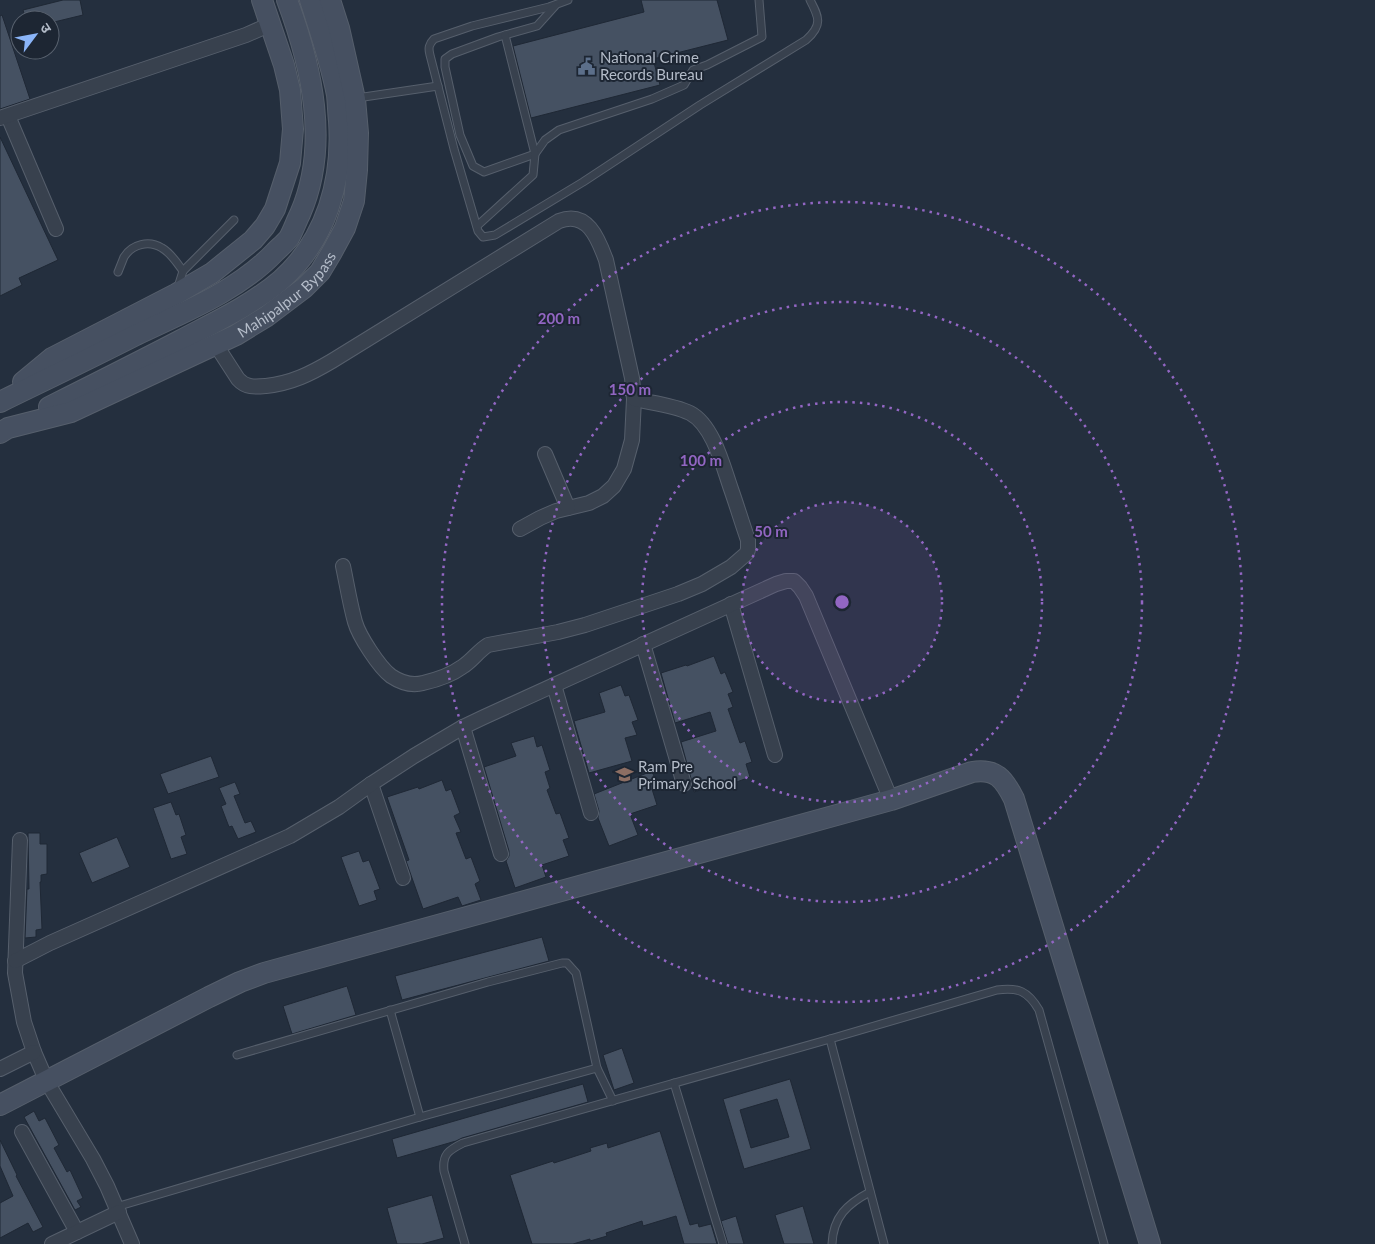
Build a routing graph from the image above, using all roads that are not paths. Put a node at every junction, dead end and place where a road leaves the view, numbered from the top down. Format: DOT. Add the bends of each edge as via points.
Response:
graph roads {
  1 [pos="262,0"];
  2 [pos="287,0"];
  3 [pos="310,0"];
  4 [pos="330,0"];
  5 [pos="568,0"];
  6 [pos="759,0"];
  7 [pos="810,0"];
  8 [pos="556,5"];
  9 [pos="270,24"];
  10 [pos="505,36"];
  11 [pos="438,86"];
  12 [pos="355,99"];
  13 [pos="4,117"];
  14 [pos="535,154"];
  15 [pos="234,220"];
  16 [pos="477,226"];
  17 [pos="56,229"];
  18 [pos="183,271"];
  19 [pos="118,272"];
  20 [pos="176,294"];
  21 [pos="216,345"];
  22 [pos="634,399"];
  23 [pos="0,401"];
  24 [pos="4,430"];
  25 [pos="545,454"];
  26 [pos="568,508"];
  27 [pos="520,530"];
  28 [pos="343,566"];
  29 [pos="731,604"];
  30 [pos="643,644"];
  31 [pos="554,685"];
  32 [pos="463,727"];
  33 [pos="775,755"];
  34 [pos="370,784"];
  35 [pos="684,784"];
  36 [pos="891,800"];
  37 [pos="591,813"];
  38 [pos="20,840"];
  39 [pos="501,854"];
  40 [pos="404,878"];
  41 [pos="15,961"];
  42 [pos="390,1010"];
  43 [pos="830,1039"];
  44 [pos="34,1052"];
  45 [pos="237,1055"];
  46 [pos="597,1068"];
  47 [pos="0,1069"];
  48 [pos="47,1082"];
  49 [pos="674,1083"];
  50 [pos="613,1101"];
  51 [pos="0,1106"];
  52 [pos="420,1117"];
  53 [pos="22,1132"];
  54 [pos="870,1192"];
  55 [pos="118,1209"];
  56 [pos="77,1232"];
  57 [pos="52,1244"];
  58 [pos="132,1244"];
  59 [pos="465,1244"];
  60 [pos="723,1244"];
  61 [pos="832,1244"];
  62 [pos="884,1244"];
  63 [pos="1104,1244"];
  64 [pos="1150,1244"];
  1 -- 9 [label="street"];
  2 -- 23 [label="street" via="304,53 314,102 315,128 314,162 306,200 289,238 265,262 230,288"];
  3 -- 24 [label="street" via="337,96 340,130 334,193 324,222 306,252 282,279 246,306"];
  4 -- 12 [label="street, Mahipalpur Bypass"];
  5 -- 8 [label="lane"];
  6 -- 14 [label="lane" via="762,37 693,70 684,85 559,130 545,140"];
  7 -- 16 [label="lane" via="818,22 806,40 495,235 483,237"];
  8 -- 10 [label="lane" via="537,26"];
  8 -- 11 [label="lane" via="434,39 428,48"];
  9 -- 13 [label="street"];
  9 -- 20 [label="street" via="290,90 293,129 290,163 275,209 253,240 212,273"];
  10 -- 14 [label="lane"];
  10 -- 14 [label="lane" via="446,59 460,135 472,166 484,172"];
  11 -- 12 [label="lane"];
  11 -- 16 [label="lane"];
  12 -- 21 [label="street, Mahipalpur Bypass" via="358,170 354,201 332,252 320,272 304,288 267,316"];
  13 -- 17 [label="street"];
  14 -- 16 [label="lane" via="533,175"];
  15 -- 18 [label="lane"];
  18 -- 19 [label="lane" via="163,248 152,243 139,244 125,256"];
  18 -- 20 [label="lane"];
  20 -- 23 [label="street" via="52,358"];
  21 -- 22 [label="street" via="242,384 255,387 298,379 558,221 573,218 589,227 603,253"];
  21 -- 24 [label="street, Mahipalpur Bypass" via="71,412"];
  22 -- 26 [label="street" via="632,440 619,478 603,496"];
  22 -- 28 [label="street" via="691,414 705,428 716,447 748,540 748,550 715,577 678,594 585,625 488,645 462,668 414,685 387,673 364,642 355,624"];
  25 -- 26 [label="street"];
  26 -- 27 [label="street" via="540,518"];
  29 -- 30 [label="street"];
  29 -- 33 [label="street"];
  29 -- 36 [label="street" via="786,581 794,581 800,587"];
  30 -- 31 [label="street"];
  30 -- 35 [label="street"];
  31 -- 32 [label="street"];
  31 -- 37 [label="street"];
  32 -- 34 [label="street"];
  32 -- 39 [label="street"];
  34 -- 40 [label="street"];
  34 -- 41 [label="street" via="290,836 50,942"];
  36 -- 48 [label="street" via="264,972 209,997"];
  36 -- 64 [label="street" via="972,772 990,772 1007,784"];
  38 -- 41 [label="street"];
  41 -- 44 [label="street" via="24,1022"];
  42 -- 45 [label="lane"];
  42 -- 46 [label="lane" via="567,963 576,973"];
  42 -- 52 [label="lane"];
  43 -- 49 [label="lane"];
  43 -- 54 [label="lane"];
  43 -- 63 [label="lane" via="997,990 1017,989 1027,994 1039,1010"];
  44 -- 47 [label="street"];
  44 -- 48 [label="street"];
  46 -- 50 [label="lane"];
  46 -- 52 [label="lane"];
  48 -- 51 [label="street"];
  48 -- 55 [label="street"];
  49 -- 50 [label="lane"];
  49 -- 60 [label="lane"];
  50 -- 59 [label="lane" via="463,1143 449,1151 443,1162 444,1171"];
  52 -- 55 [label="lane"];
  53 -- 56 [label="street"];
  54 -- 61 [label="lane" via="849,1205 838,1219"];
  54 -- 62 [label="lane"];
  55 -- 56 [label="street"];
  55 -- 58 [label="street"];
  56 -- 57 [label="street"];
}
